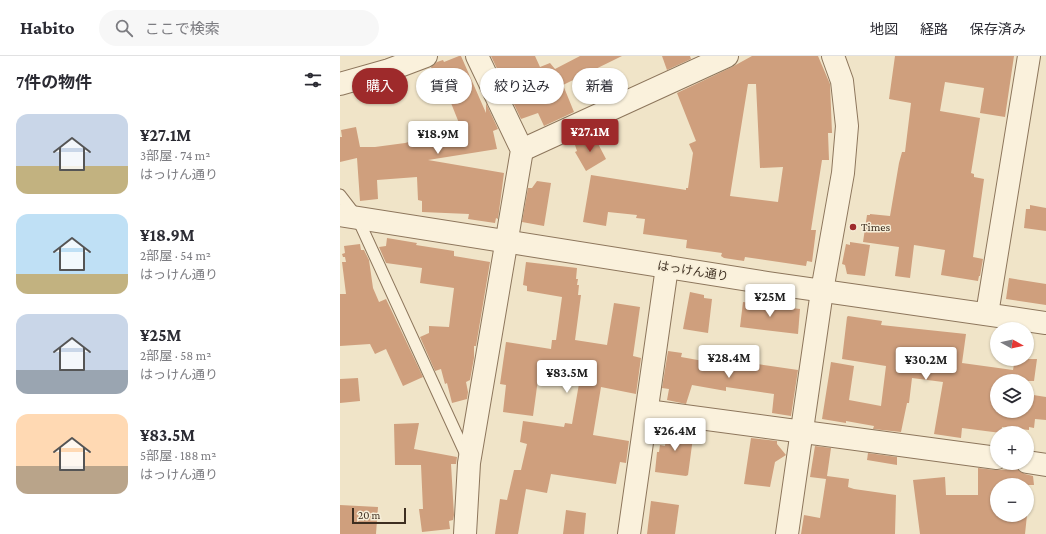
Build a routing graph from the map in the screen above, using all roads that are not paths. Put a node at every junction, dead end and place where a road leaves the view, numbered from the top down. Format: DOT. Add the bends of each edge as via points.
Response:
graph roads {
  1 [pos="426,56"];
  2 [pos="477,56"];
  3 [pos="728,56"];
  4 [pos="833,56"];
  5 [pos="1029,56"];
  6 [pos="340,84"];
  7 [pos="522,150"];
  8 [pos="340,195"];
  9 [pos="348,216"];
  10 [pos="507,242"];
  11 [pos="667,267"];
  12 [pos="822,291"];
  13 [pos="987,314"];
  14 [pos="1046,323"];
  15 [pos="647,410"];
  16 [pos="802,432"];
  17 [pos="990,457"];
  18 [pos="469,463"];
  19 [pos="1034,463"];
  20 [pos="1046,465"];
  21 [pos="465,534"];
  22 [pos="628,534"];
  23 [pos="787,534"];
  1 -- 6 [label="street"];
  2 -- 7 [label="street"];
  3 -- 7 [label="street"];
  4 -- 12 [label="street" via="842,81 847,126 843,172"];
  5 -- 13 [label="street"];
  7 -- 10 [label="street"];
  8 -- 9 [label="lane"];
  9 -- 10 [label="street, はっけん通り"];
  9 -- 18 [label="lane"];
  10 -- 11 [label="street, はっけん通り"];
  10 -- 18 [label="street"];
  11 -- 12 [label="street, はっけん通り"];
  11 -- 15 [label="street"];
  12 -- 13 [label="street, はっけん通り"];
  12 -- 16 [label="street"];
  13 -- 14 [label="street, はっけん通り"];
  15 -- 16 [label="street"];
  15 -- 22 [label="street"];
  16 -- 17 [label="street"];
  16 -- 23 [label="street"];
  18 -- 21 [label="street"];
  19 -- 20 [label="street"];
}
